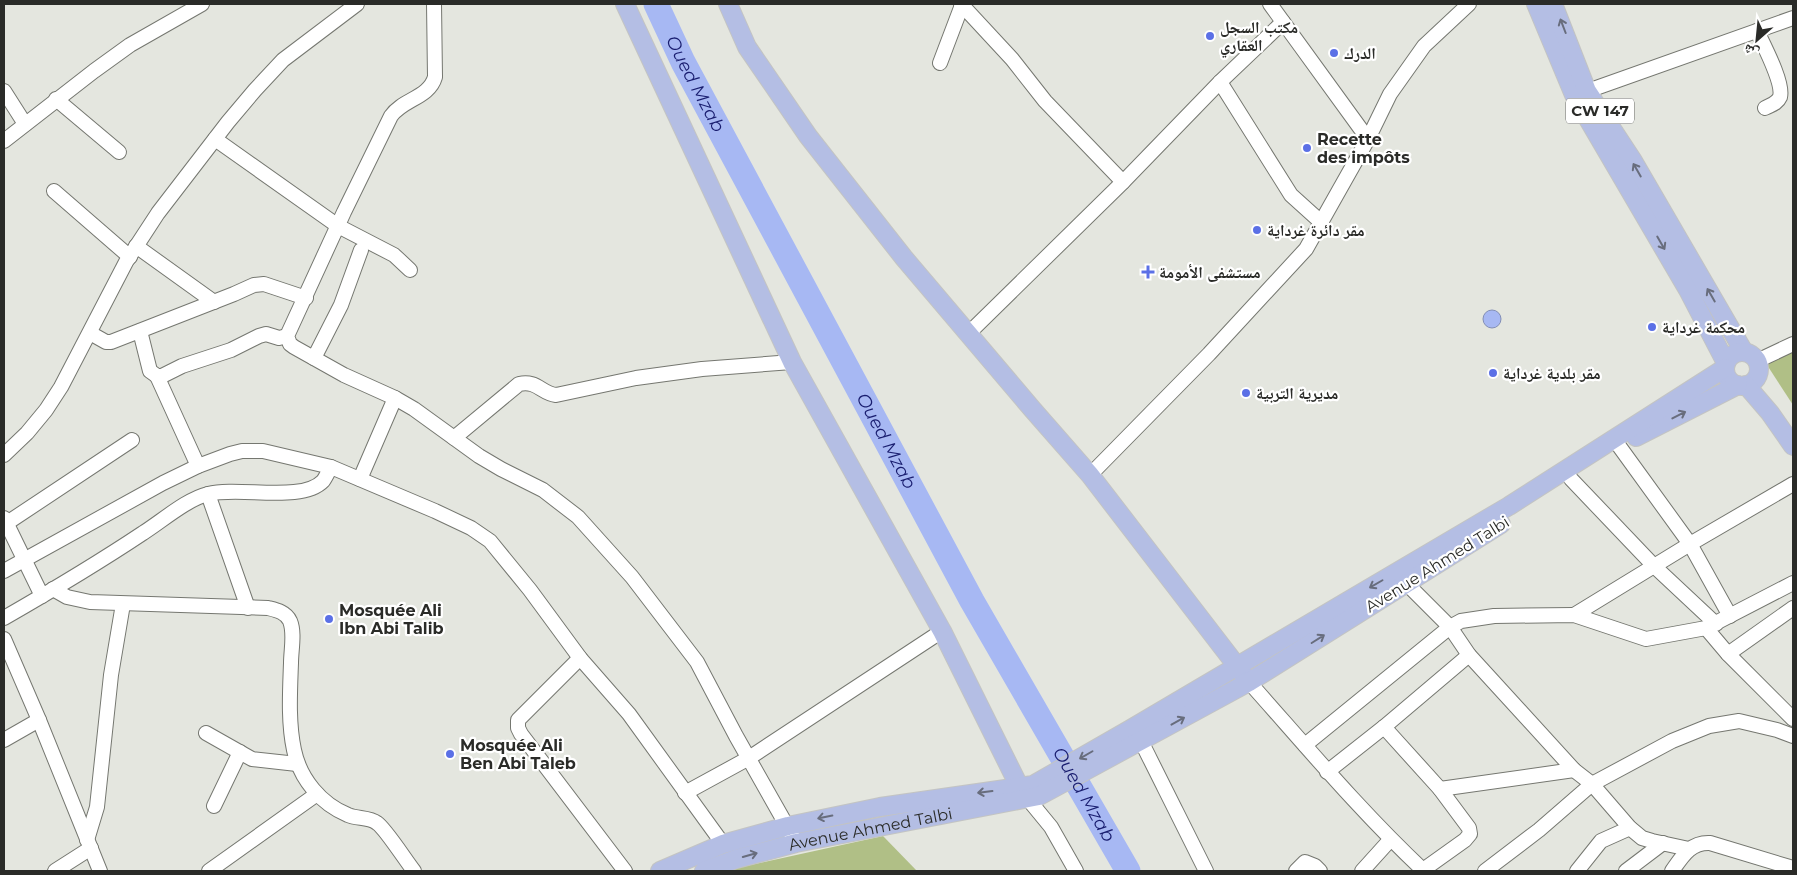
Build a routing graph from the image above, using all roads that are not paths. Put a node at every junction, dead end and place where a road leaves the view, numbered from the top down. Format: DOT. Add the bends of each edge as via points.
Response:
graph roads {
  1 [pos="202,4"];
  2 [pos="357,4"];
  3 [pos="434,4"];
  4 [pos="625,4"];
  5 [pos="728,4"];
  6 [pos="962,4"];
  7 [pos="1270,4"];
  8 [pos="1469,4"];
  9 [pos="1536,4"];
  10 [pos="1553,4"];
  11 [pos="1793,18"];
  12 [pos="1283,22"];
  13 [pos="1757,31"];
  14 [pos="940,63"];
  15 [pos="1220,82"];
  16 [pos="4,91"];
  17 [pos="1581,93"];
  18 [pos="56,99"];
  19 [pos="1764,108"];
  20 [pos="25,124"];
  21 [pos="215,139"];
  22 [pos="1368,139"];
  23 [pos="4,141"];
  24 [pos="119,152"];
  25 [pos="1123,182"];
  26 [pos="54,191"];
  27 [pos="1322,223"];
  28 [pos="338,226"];
  29 [pos="361,250"];
  30 [pos="133,252"];
  31 [pos="410,270"];
  32 [pos="306,298"];
  33 [pos="214,302"];
  34 [pos="140,331"];
  35 [pos="90,333"];
  36 [pos="969,333"];
  37 [pos="287,336"];
  38 [pos="1793,344"];
  39 [pos="314,358"];
  40 [pos="792,362"];
  41 [pos="1726,366"];
  42 [pos="1748,372"];
  43 [pos="157,376"];
  44 [pos="395,398"];
  45 [pos="454,438"];
  46 [pos="132,440"];
  47 [pos="1619,446"];
  48 [pos="1793,446"];
  49 [pos="4,455"];
  50 [pos="198,466"];
  51 [pos="331,467"];
  52 [pos="1090,475"];
  53 [pos="360,479"];
  54 [pos="1571,479"];
  55 [pos="1793,484"];
  56 [pos="208,494"];
  57 [pos="5,520"];
  58 [pos="1690,544"];
  59 [pos="24,559"];
  60 [pos="1654,566"];
  61 [pos="4,571"];
  62 [pos="1407,584"];
  63 [pos="1792,586"];
  64 [pos="48,592"];
  65 [pos="123,604"];
  66 [pos="248,608"];
  67 [pos="1793,608"];
  68 [pos="1574,615"];
  69 [pos="1730,616"];
  70 [pos="4,618"];
  71 [pos="1711,626"];
  72 [pos="1450,627"];
  73 [pos="942,631"];
  74 [pos="4,639"];
  75 [pos="1728,654"];
  76 [pos="1469,655"];
  77 [pos="580,658"];
  78 [pos="1237,666"];
  79 [pos="1249,682"];
  80 [pos="1793,719"];
  81 [pos="39,720"];
  82 [pos="1384,727"];
  83 [pos="206,732"];
  84 [pos="1793,736"];
  85 [pos="1135,738"];
  86 [pos="4,740"];
  87 [pos="1305,745"];
  88 [pos="240,752"];
  89 [pos="749,758"];
  90 [pos="297,764"];
  91 [pos="1574,770"];
  92 [pos="1327,772"];
  93 [pos="1592,784"];
  94 [pos="1440,789"];
  95 [pos="1030,792"];
  96 [pos="686,793"];
  97 [pos="317,794"];
  98 [pos="214,806"];
  99 [pos="788,826"];
  100 [pos="1630,828"];
  101 [pos="1390,840"];
  102 [pos="796,843"];
  103 [pos="1662,843"];
  104 [pos="89,844"];
  105 [pos="723,844"];
  106 [pos="1689,849"];
  107 [pos="1790,869"];
  108 [pos="55,871"];
  109 [pos="100,871"];
  110 [pos="209,871"];
  111 [pos="414,871"];
  112 [pos="625,871"];
  113 [pos="660,871"];
  114 [pos="704,871"];
  115 [pos="1076,871"];
  116 [pos="1206,871"];
  117 [pos="1296,871"];
  118 [pos="1320,871"];
  119 [pos="1362,871"];
  120 [pos="1424,871"];
  121 [pos="1486,871"];
  122 [pos="1577,871"];
  123 [pos="1626,871"];
  124 [pos="1672,871"];
  1 -- 18 [label="street" via="130,45"];
  2 -- 21 [label="street" via="283,60"];
  3 -- 28 [label="street" via="435,77 432,85 390,116"];
  4 -- 40 [label="main road"];
  5 -- 36 [label="main road" via="747,47 808,136 904,258"];
  6 -- 14 [label="street"];
  6 -- 25 [label="street" via="1045,101"];
  7 -- 12 [label="street"];
  8 -- 22 [label="street" via="1424,46 1390,94"];
  9 -- 17 [label="main road, CW 147"];
  17 -- 10 [label="main road, CW 147, one-way"];
  11 -- 13 [label="street"];
  12 -- 15 [label="street"];
  12 -- 22 [label="street"];
  13 -- 17 [label="street"];
  13 -- 19 [label="street" via="1772,61 1780,90 1776,103"];
  15 -- 25 [label="street"];
  15 -- 27 [label="street" via="1291,195"];
  16 -- 20 [label="street"];
  17 -- 41 [label="main road, CW 147, one-way"];
  42 -- 17 [label="main road, CW 147, one-way" via="1632,161"];
  18 -- 20 [label="street"];
  18 -- 24 [label="street"];
  20 -- 23 [label="street"];
  21 -- 28 [label="street"];
  21 -- 30 [label="street" via="158,213"];
  22 -- 27 [label="street"];
  25 -- 36 [label="street"];
  26 -- 30 [label="street"];
  27 -- 52 [label="street" via="1306,249"];
  28 -- 31 [label="street" via="394,255"];
  28 -- 32 [label="street"];
  29 -- 39 [label="street" via="341,305"];
  30 -- 33 [label="street"];
  30 -- 35 [label="street"];
  32 -- 33 [label="street" via="258,284"];
  32 -- 37 [label="street"];
  33 -- 34 [label="street"];
  34 -- 35 [label="street" via="108,343"];
  34 -- 43 [label="street" via="150,371"];
  35 -- 49 [label="street" via="46,410"];
  36 -- 52 [label="main road"];
  37 -- 39 [label="street" via="290,344"];
  37 -- 43 [label="street" via="259,336 231,350"];
  38 -- 42 [label="street"];
  39 -- 44 [label="street"];
  40 -- 45 [label="street" via="702,369 556,394 532,383 519,384"];
  40 -- 73 [label="main road"];
  41 -- 42 [label="main road" via="1728,379"];
  41 -- 42 [label="main road" via="1733,355"];
  41 -- 78 [label="main road, one-way" via="1509,506"];
  47 -- 42 [label="main road, Avenue Ahmed Talbi, one-way"];
  42 -- 48 [label="main road, CW 147" via="1770,413"];
  43 -- 50 [label="street"];
  44 -- 45 [label="street"];
  44 -- 53 [label="street"];
  45 -- 89 [label="street" via="501,469 543,490 583,522 632,577 698,662"];
  46 -- 57 [label="street"];
  47 -- 54 [label="main road, Avenue Ahmed Talbi"];
  47 -- 58 [label="street"];
  50 -- 51 [label="street" via="252,450"];
  50 -- 59 [label="street"];
  51 -- 53 [label="street"];
  51 -- 56 [label="street" via="324,480 315,487 296,492"];
  52 -- 78 [label="main road"];
  53 -- 77 [label="street" via="435,511 483,536 530,590"];
  54 -- 60 [label="street"];
  54 -- 62 [label="main road, Avenue Ahmed Talbi"];
  55 -- 58 [label="street"];
  56 -- 64 [label="street"];
  56 -- 66 [label="street"];
  57 -- 59 [label="street"];
  58 -- 60 [label="street"];
  58 -- 69 [label="street"];
  59 -- 61 [label="street"];
  59 -- 64 [label="street"];
  60 -- 68 [label="street"];
  60 -- 71 [label="street"];
  62 -- 72 [label="street"];
  79 -- 62 [label="main road, Avenue Ahmed Talbi, one-way"];
  63 -- 69 [label="street"];
  64 -- 65 [label="street" via="76,600"];
  64 -- 70 [label="street"];
  65 -- 66 [label="street"];
  65 -- 104 [label="street" via="111,675 98,807"];
  66 -- 90 [label="street" via="277,610 290,620 291,718"];
  67 -- 75 [label="street"];
  68 -- 71 [label="street" via="1646,639"];
  68 -- 72 [label="street" via="1494,616 1461,621"];
  69 -- 71 [label="street"];
  71 -- 75 [label="street"];
  72 -- 76 [label="street"];
  72 -- 87 [label="street"];
  73 -- 89 [label="street"];
  73 -- 95 [label="main road"];
  74 -- 81 [label="street"];
  75 -- 80 [label="street"];
  76 -- 82 [label="street"];
  76 -- 91 [label="street"];
  77 -- 96 [label="street" via="629,714"];
  77 -- 112 [label="street" via="518,720 518,728"];
  78 -- 79 [label="main road"];
  78 -- 85 [label="main road"];
  85 -- 79 [label="main road, Avenue Ahmed Talbi, one-way"];
  79 -- 87 [label="street"];
  81 -- 86 [label="street"];
  81 -- 104 [label="street"];
  82 -- 92 [label="street"];
  82 -- 94 [label="street"];
  83 -- 88 [label="street"];
  84 -- 93 [label="street" via="1740,721 1709,726 1672,741"];
  85 -- 95 [label="main road"];
  85 -- 116 [label="street"];
  87 -- 92 [label="street"];
  88 -- 90 [label="street" via="252,759"];
  88 -- 98 [label="street"];
  89 -- 96 [label="street"];
  89 -- 99 [label="street"];
  90 -- 97 [label="street"];
  91 -- 93 [label="street"];
  91 -- 94 [label="street"];
  92 -- 101 [label="street"];
  93 -- 100 [label="street"];
  93 -- 121 [label="street"];
  94 -- 120 [label="street" via="1465,821 1470,834 1457,848"];
  95 -- 99 [label="main road, one-way" via="888,805"];
  95 -- 102 [label="main road, Avenue Ahmed Talbi"];
  95 -- 115 [label="street"];
  96 -- 105 [label="street"];
  97 -- 110 [label="street"];
  97 -- 111 [label="street" via="348,816 379,824"];
  99 -- 102 [label="street"];
  99 -- 105 [label="main road"];
  100 -- 103 [label="street" via="1642,838"];
  100 -- 122 [label="street" via="1601,841"];
  101 -- 119 [label="street"];
  101 -- 120 [label="street"];
  114 -- 102 [label="main road, Avenue Ahmed Talbi, one-way"];
  103 -- 106 [label="street"];
  103 -- 123 [label="street"];
  104 -- 108 [label="street"];
  104 -- 109 [label="street"];
  105 -- 113 [label="main road"];
  106 -- 107 [label="street" via="1696,844 1710,843"];
  106 -- 124 [label="street"];
  117 -- 118 [label="street" via="1305,862"];
}
